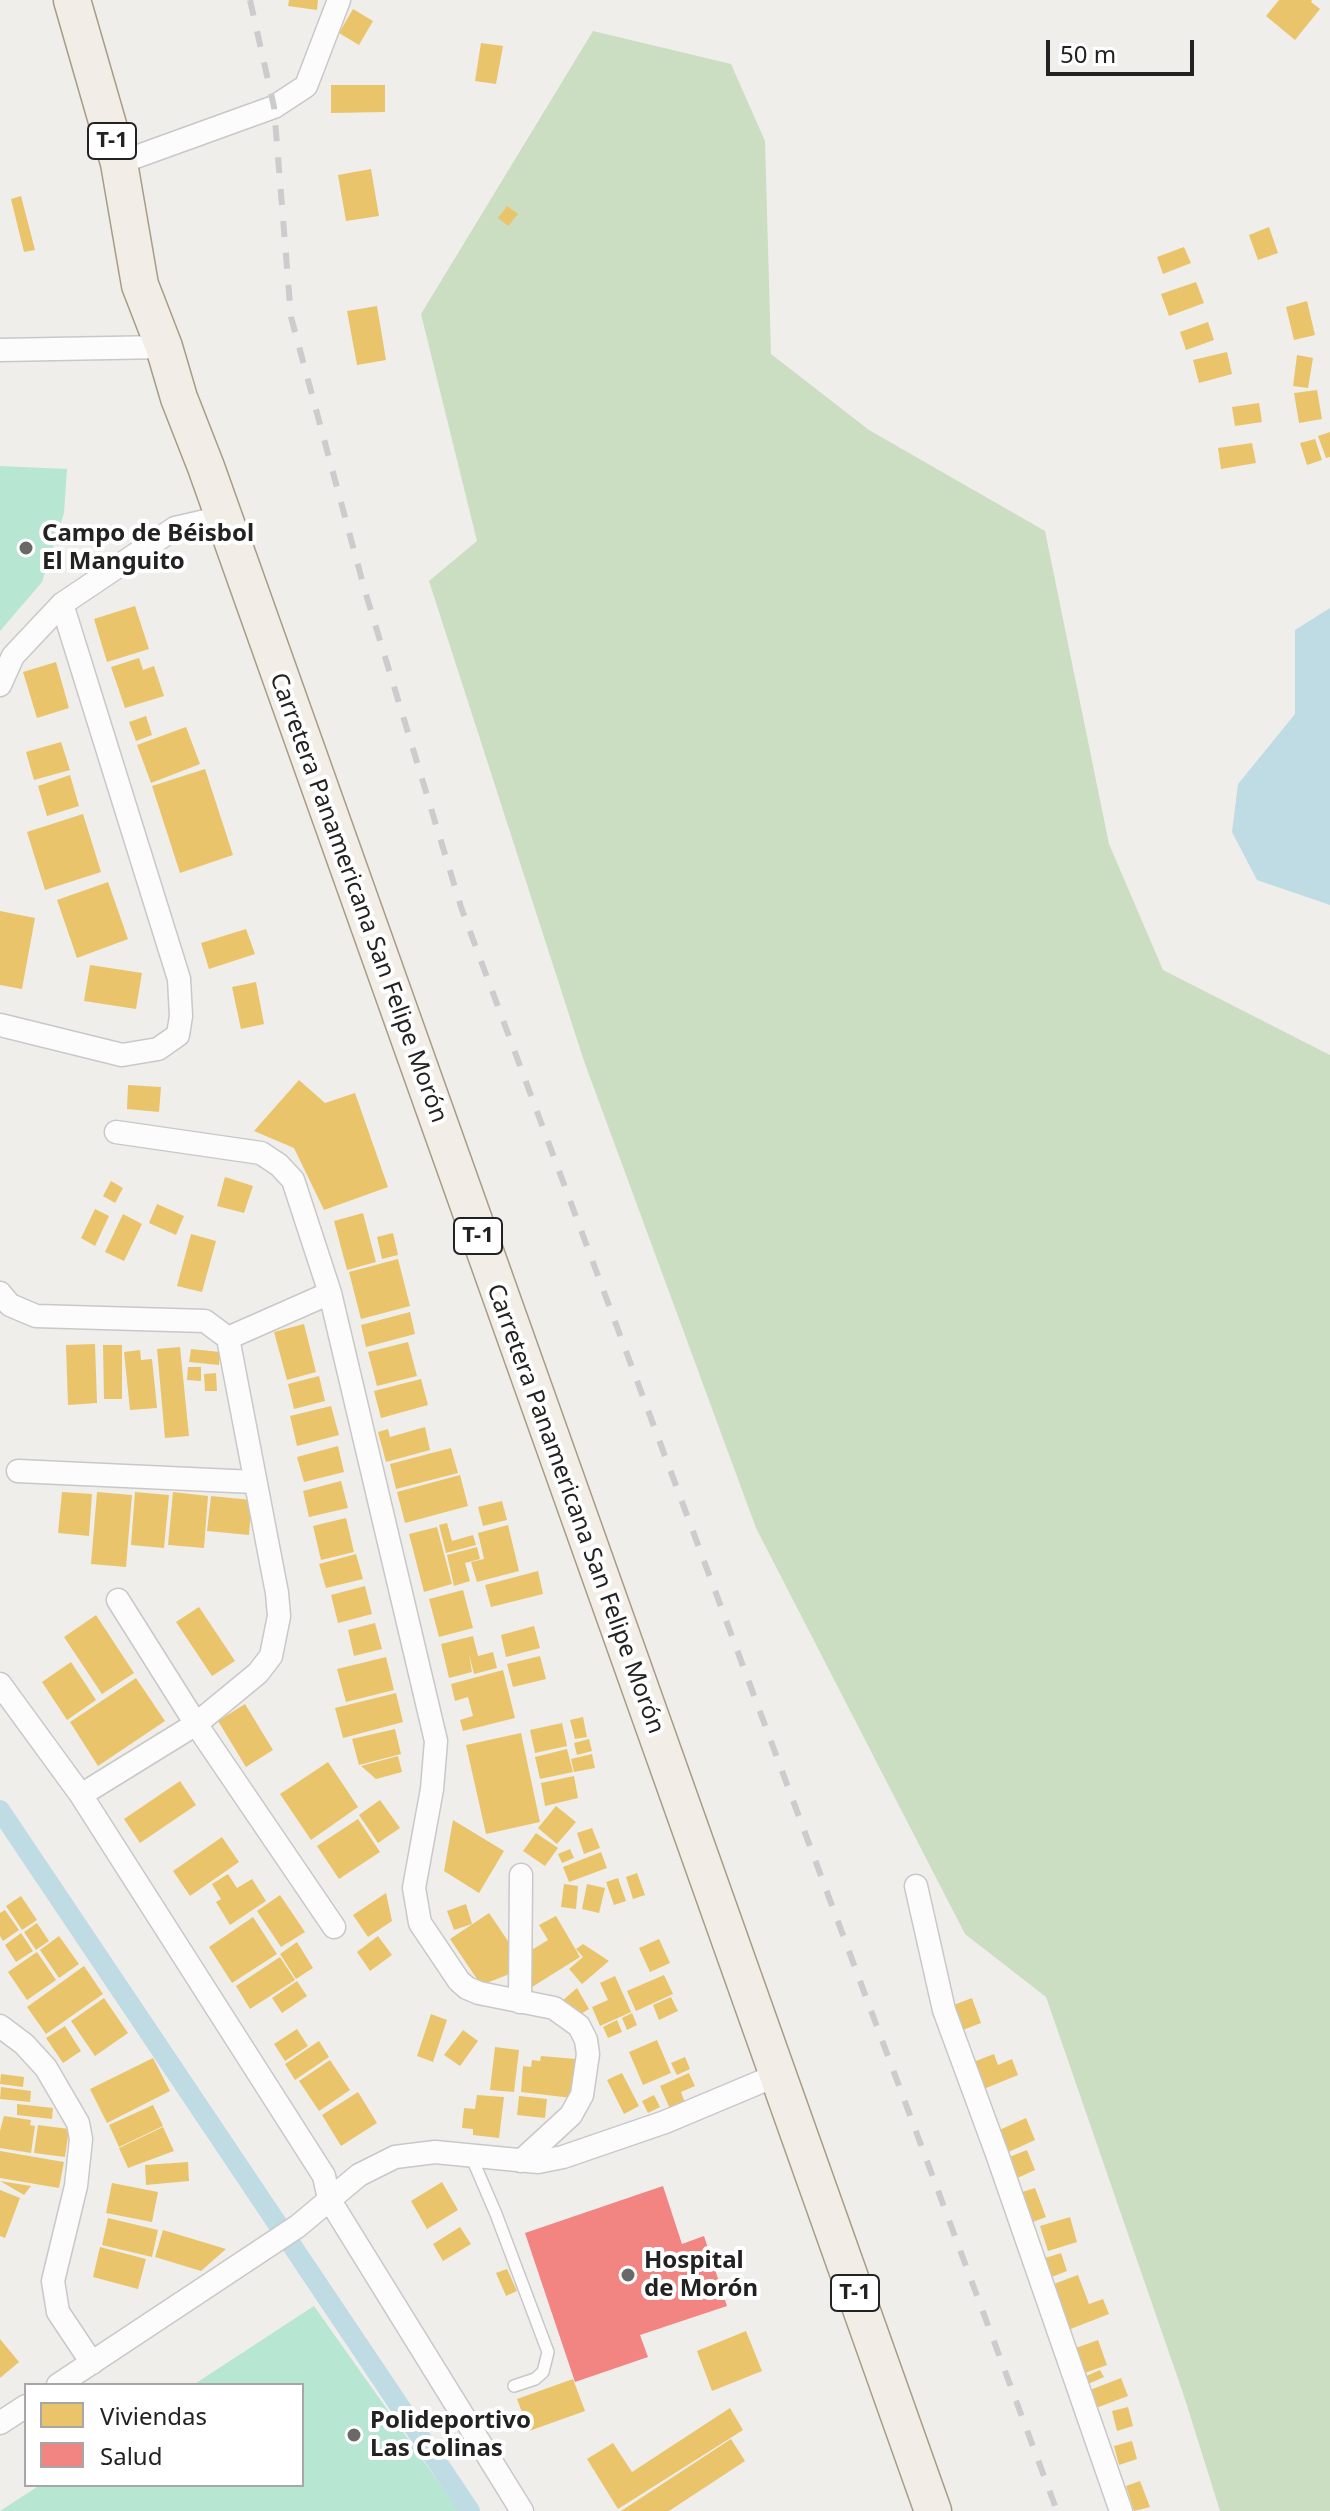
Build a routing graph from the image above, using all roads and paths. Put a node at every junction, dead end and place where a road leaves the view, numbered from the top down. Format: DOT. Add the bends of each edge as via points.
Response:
graph roads {
  1 [pos="72,0"];
  2 [pos="339,0"];
  3 [pos="119,163"];
  4 [pos="164,347"];
  5 [pos="0,350"];
  6 [pos="223,517"];
  7 [pos="62,604"];
  8 [pos="0,685"];
  9 [pos="1,1032"];
  10 [pos="116,1132"];
  11 [pos="0,1293"];
  12 [pos="330,1293"];
  13 [pos="228,1338"];
  14 [pos="18,1471"];
  15 [pos="254,1482"];
  16 [pos="118,1600"];
  17 [pos="0,1684"];
  18 [pos="196,1724"];
  19 [pos="81,1795"];
  20 [pos="521,1875"];
  21 [pos="916,1886"];
  22 [pos="334,1927"];
  23 [pos="520,2002"];
  24 [pos="0,2026"];
  25 [pos="777,2075"];
  26 [pos="471,2156"];
  27 [pos="521,2161"];
  28 [pos="329,2199"];
  29 [pos="92,2363"];
  30 [pos="61,2383"];
  31 [pos="514,2386"];
  32 [pos="24,2407"];
  33 [pos="0,2423"];
  34 [pos="522,2511"];
  35 [pos="933,2511"];
  36 [pos="1121,2511"];
  1 -- 3 [label="main road, Carretera Panamericana San Felipe Morón / T-1"];
  2 -- 3 [label="street" via="306,86 274,107"];
  3 -- 4 [label="main road, Carretera Panamericana San Felipe Morón / T-1" via="140,285"];
  4 -- 5 [label="street"];
  4 -- 6 [label="main road, Carretera Panamericana San Felipe Morón / T-1"];
  6 -- 7 [label="street" via="175,528"];
  6 -- 25 [label="main road, Carretera Panamericana San Felipe Morón / T-1"];
  7 -- 8 [label="street" via="13,656"];
  7 -- 9 [label="street" via="179,979 181,1016 178,1035 158,1049 122,1055"];
  10 -- 12 [label="street" via="261,1153 279,1165 293,1180"];
  11 -- 13 [label="street" via="10,1305 36,1316 205,1321"];
  12 -- 13 [label="street"];
  12 -- 23 [label="street" via="436,1741 414,1888 420,1923 467,1988"];
  13 -- 15 [label="street"];
  14 -- 15 [label="street"];
  15 -- 18 [label="street" via="277,1593 277,1638 258,1673"];
  16 -- 18 [label="street"];
  17 -- 19 [label="street"];
  18 -- 19 [label="street"];
  18 -- 22 [label="street"];
  19 -- 28 [label="street" via="324,2176"];
  20 -- 23 [label="street"];
  21 -- 36 [label="street" via="944,2010"];
  23 -- 27 [label="street" via="567,2016 579,2026 588,2054 582,2095 571,2115"];
  24 -- 29 [label="street" via="46,2068 78,2123 76,2186 53,2281 58,2312"];
  25 -- 27 [label="street" via="563,2157"];
  25 -- 35 [label="main road, Carretera Panamericana San Felipe Morón / T-1"];
  26 -- 27 [label="street"];
  26 -- 28 [label="street" via="435,2152 395,2157 359,2175"];
  26 -- 31 [label="lane" via="548,2352 543,2372"];
  28 -- 29 [label="street" via="298,2226"];
  28 -- 34 [label="street"];
  29 -- 30 [label="street"];
  32 -- 33 [label="street"];
}
